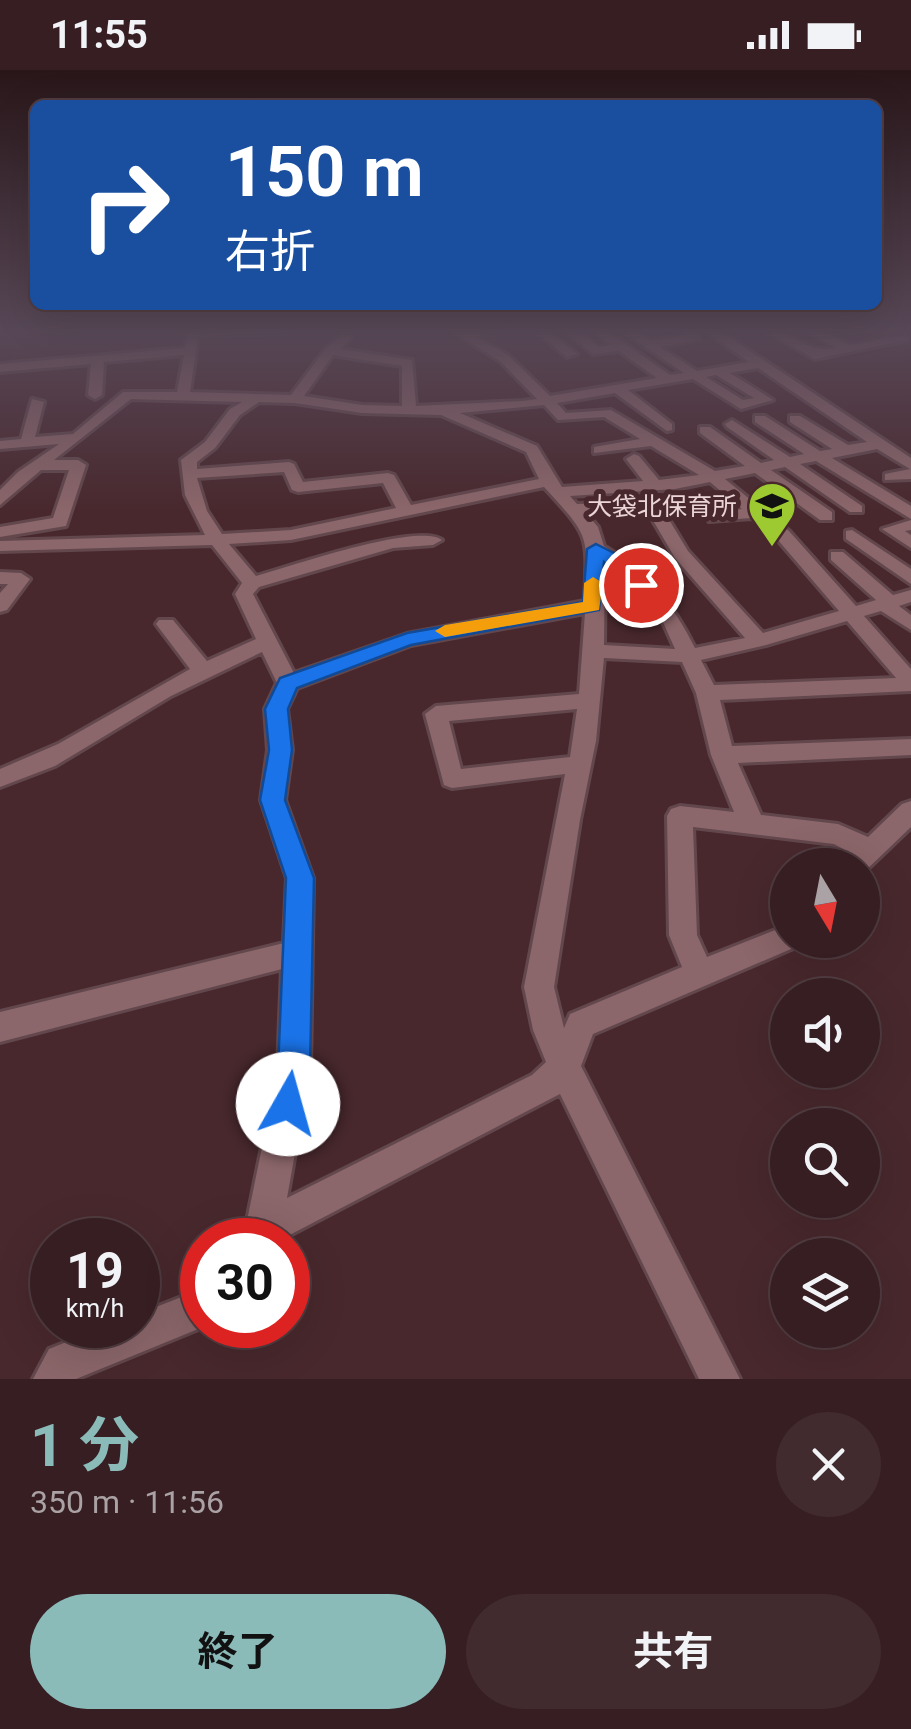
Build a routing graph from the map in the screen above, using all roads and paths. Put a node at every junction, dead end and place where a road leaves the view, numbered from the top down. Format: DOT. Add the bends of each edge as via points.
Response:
graph roads {
  1 [pos="95,390"];
  2 [pos="184,390"];
  3 [pos="302,390"];
  4 [pos="409,390"];
  5 [pos="539,390"];
  6 [pos="605,390"];
  7 [pos="619,390"];
  8 [pos="718,390"];
  9 [pos="752,390"];
  10 [pos="800,390"];
  11 [pos="95,395"];
  12 [pos="183,395"];
  13 [pos="255,398"];
  14 [pos="295,399"];
  15 [pos="550,400"];
  16 [pos="37,402"];
  17 [pos="409,410"];
  18 [pos="444,411"];
  19 [pos="760,418"];
  20 [pos="795,419"];
  21 [pos="732,424"];
  22 [pos="667,428"];
  23 [pos="705,430"];
  24 [pos="78,437"];
  25 [pos="656,441"];
  26 [pos="27,442"];
  27 [pos="878,444"];
  28 [pos="0,445"];
  29 [pos="598,450"];
  30 [pos="844,450"];
  31 [pos="818,456"];
  32 [pos="634,459"];
  33 [pos="787,462"];
  34 [pos="37,464"];
  35 [pos="911,465"];
  36 [pos="758,467"];
  37 [pos="188,474"];
  38 [pos="911,474"];
  39 [pos="712,476"];
  40 [pos="891,478"];
  41 [pos="654,485"];
  42 [pos="554,487"];
  43 [pos="1,497"];
  44 [pos="622,505"];
  45 [pos="574,509"];
  46 [pos="856,509"];
  47 [pos="407,512"];
  48 [pos="757,512"];
  49 [pos="911,514"];
  50 [pos="826,516"];
  51 [pos="658,517"];
  52 [pos="715,517"];
  53 [pos="911,525"];
  54 [pos="0,532"];
  55 [pos="852,534"];
  56 [pos="217,538"];
  57 [pos="433,540"];
  58 [pos="911,543"];
  59 [pos="0,546"];
  60 [pos="596,549"];
  61 [pos="838,556"];
  62 [pos="0,578"];
  63 [pos="911,578"];
  64 [pos="252,582"];
  65 [pos="911,596"];
  66 [pos="887,603"];
  67 [pos="0,606"];
  68 [pos="592,606"];
  69 [pos="851,613"];
  70 [pos="166,624"];
  71 [pos="911,624"];
  72 [pos="759,641"];
  73 [pos="269,642"];
  74 [pos="594,651"];
  75 [pos="687,656"];
  76 [pos="204,672"];
  77 [pos="288,683"];
  78 [pos="911,683"];
  79 [pos="708,693"];
  80 [pos="589,701"];
  81 [pos="911,746"];
  82 [pos="723,755"];
  83 [pos="580,764"];
  84 [pos="0,778"];
  85 [pos="911,812"];
  86 [pos="750,822"];
  87 [pos="852,848"];
  88 [pos="873,848"];
  89 [pos="770,944"];
  90 [pos="295,952"];
  91 [pos="698,972"];
  92 [pos="0,1029"];
  93 [pos="564,1066"];
  94 [pos="265,1218"];
  95 [pos="293,1218"];
  96 [pos="180,1317"];
  97 [pos="53,1379"];
  98 [pos="720,1379"];
  1 -- 11 [label="street"];
  2 -- 12 [label="street"];
  3 -- 14 [label="street"];
  4 -- 17 [label="street"];
  5 -- 15 [label="street"];
  6 -- 15 [label="street"];
  7 -- 22 [label="street"];
  8 -- 9 [label="street" via="741,405 766,400"];
  10 -- 27 [label="street"];
  12 -- 13 [label="street"];
  12 -- 24 [label="street" via="123,396"];
  13 -- 14 [label="street"];
  13 -- 37 [label="street" via="237,410 208,452 189,460"];
  14 -- 17 [label="street"];
  15 -- 18 [label="street"];
  15 -- 25 [label="street" via="563,417 606,413"];
  16 -- 26 [label="street"];
  17 -- 18 [label="street"];
  18 -- 42 [label="street" via="532,448"];
  19 -- 31 [label="street"];
  20 -- 30 [label="street"];
  21 -- 33 [label="street"];
  23 -- 36 [label="street"];
  24 -- 26 [label="street"];
  24 -- 34 [label="street"];
  25 -- 29 [label="street"];
  25 -- 39 [label="street"];
  26 -- 28 [label="street"];
  27 -- 30 [label="street"];
  27 -- 35 [label="street"];
  30 -- 31 [label="street"];
  31 -- 33 [label="street"];
  31 -- 49 [label="street"];
  32 -- 41 [label="street"];
  33 -- 36 [label="street"];
  33 -- 46 [label="street"];
  34 -- 43 [label="street"];
  34 -- 54 [label="street" via="78,465 60,522"];
  36 -- 39 [label="street"];
  36 -- 50 [label="street"];
  37 -- 47 [label="street" via="289,467 298,488 388,478"];
  37 -- 56 [label="street" via="200,516"];
  38 -- 40 [label="street"];
  39 -- 41 [label="street"];
  39 -- 48 [label="street"];
  41 -- 42 [label="street"];
  42 -- 45 [label="street"];
  42 -- 47 [label="street"];
  44 -- 45 [label="street"];
  45 -- 60 [label="street" via="590,527"];
  47 -- 56 [label="street" via="323,531"];
  48 -- 52 [label="street"];
  48 -- 69 [label="street"];
  51 -- 72 [label="street" via="681,554"];
  53 -- 58 [label="street" via="891,529"];
  55 -- 63 [label="street"];
  56 -- 59 [label="street"];
  56 -- 64 [label="street"];
  57 -- 64 [label="street" via="392,543"];
  60 -- 68 [label="street"];
  60 -- 75 [label="street" via="666,609"];
  61 -- 66 [label="street"];
  62 -- 67 [label="street" via="21,578"];
  64 -- 73 [label="street" via="244,594"];
  65 -- 66 [label="street"];
  66 -- 69 [label="street"];
  66 -- 71 [label="street"];
  68 -- 74 [label="street"];
  68 -- 77 [label="street" via="407,640"];
  69 -- 72 [label="street"];
  69 -- 78 [label="street"];
  70 -- 76 [label="street"];
  72 -- 75 [label="street"];
  73 -- 76 [label="street"];
  73 -- 77 [label="street"];
  74 -- 75 [label="street"];
  74 -- 80 [label="street"];
  75 -- 79 [label="street"];
  76 -- 84 [label="street" via="80,746"];
  77 -- 90 [label="street" via="276,709 280,750 273,800 300,878"];
  78 -- 79 [label="street"];
  79 -- 82 [label="street"];
  80 -- 83 [label="street"];
  80 -- 83 [label="street" via="436,714 452,779"];
  81 -- 82 [label="street"];
  82 -- 86 [label="street"];
  83 -- 93 [label="street" via="539,987"];
  85 -- 88 [label="street"];
  86 -- 87 [label="street" via="838,834"];
  86 -- 91 [label="street" via="680,816 683,934"];
  89 -- 91 [label="street"];
  90 -- 92 [label="street"];
  90 -- 94 [label="street" via="294,1069"];
  91 -- 93 [label="street" via="581,1024"];
  93 -- 95 [label="street" via="544,1087"];
  93 -- 98 [label="street"];
  96 -- 97 [label="street" via="64,1363"];
}
